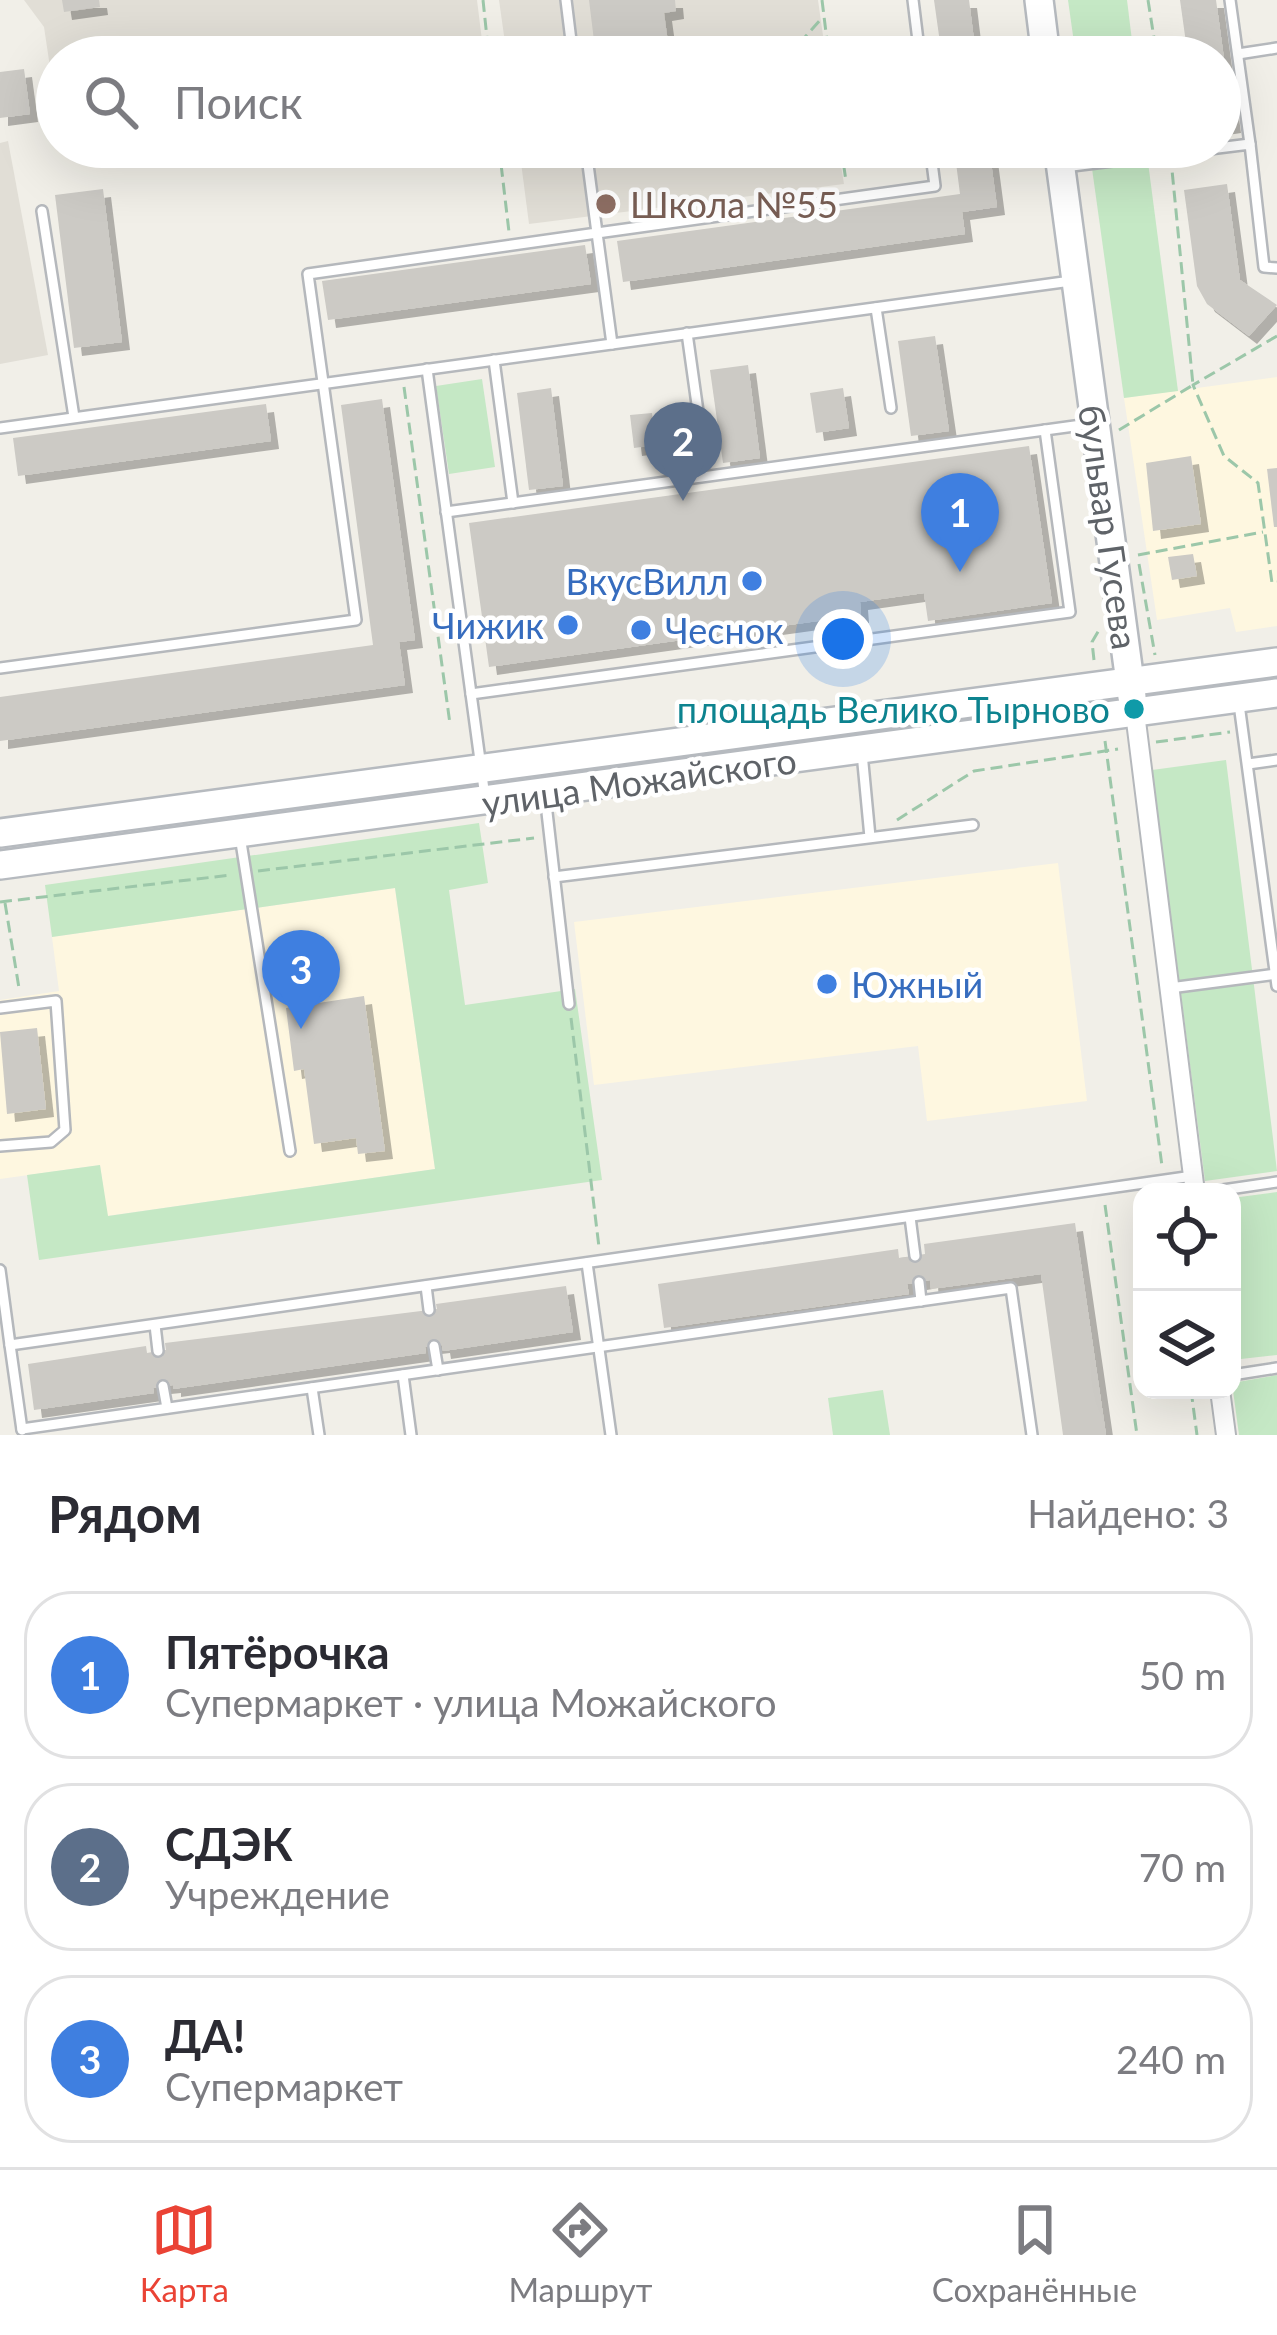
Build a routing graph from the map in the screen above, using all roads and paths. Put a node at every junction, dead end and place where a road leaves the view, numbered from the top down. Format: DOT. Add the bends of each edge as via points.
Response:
graph roads {
  1 [pos="483,0"];
  2 [pos="566,0"];
  3 [pos="822,0"];
  4 [pos="914,0"];
  5 [pos="1039,0"];
  6 [pos="1148,0"];
  7 [pos="1230,0"];
  8 [pos="824,16"];
  9 [pos="487,36"];
  10 [pos="570,36"];
  11 [pos="806,36"];
  12 [pos="826,36"];
  13 [pos="918,36"];
  14 [pos="1043,36"];
  15 [pos="1153,36"];
  16 [pos="1235,36"];
  17 [pos="1277,48"];
  18 [pos="1241,54"];
  19 [pos="1241,76"];
  20 [pos="1250,144"];
  21 [pos="1241,145"];
  22 [pos="502,168"];
  23 [pos="588,168"];
  24 [pos="844,168"];
  25 [pos="933,168"];
  26 [pos="1061,168"];
  27 [pos="1172,168"];
  28 [pos="848,198"];
  29 [pos="43,211"];
  30 [pos="597,233"];
  31 [pos="511,245"];
  32 [pos="1277,268"];
  33 [pos="1076,280"];
  34 [pos="876,308"];
  35 [pos="688,333"];
  36 [pos="1277,336"];
  37 [pos="612,344"];
  38 [pos="494,360"];
  39 [pos="427,369"];
  40 [pos="402,373"];
  41 [pos="323,383"];
  42 [pos="1193,385"];
  43 [pos="890,408"];
  44 [pos="74,418"];
  45 [pos="1107,427"];
  46 [pos="0,428"];
  47 [pos="1046,430"];
  48 [pos="702,440"];
  49 [pos="513,503"];
  50 [pos="446,512"];
  51 [pos="1264,532"];
  52 [pos="1138,555"];
  53 [pos="1277,582"];
  54 [pos="1092,641"];
  55 [pos="1277,662"];
  56 [pos="0,668"];
  57 [pos="1130,682"];
  58 [pos="1098,686"];
  59 [pos="1277,693"];
  60 [pos="471,694"];
  61 [pos="1238,698"];
  62 [pos="1135,712"];
  63 [pos="1103,717"];
  64 [pos="450,724"];
  65 [pos="1243,730"];
  66 [pos="1139,746"];
  67 [pos="861,750"];
  68 [pos="1106,751"];
  69 [pos="1277,760"];
  70 [pos="1248,764"];
  71 [pos="481,768"];
  72 [pos="545,794"];
  73 [pos="485,802"];
  74 [pos="973,825"];
  75 [pos="0,833"];
  76 [pos="240,836"];
  77 [pos="549,836"];
  78 [pos="870,837"];
  79 [pos="0,865"];
  80 [pos="1277,871"];
  81 [pos="246,873"];
  82 [pos="1262,873"];
  83 [pos="554,877"];
  84 [pos="2,902"];
  85 [pos="1276,978"];
  86 [pos="1170,988"];
  87 [pos="569,1004"];
  88 [pos="22,1005"];
  89 [pos="0,1008"];
  90 [pos="0,1146"];
  91 [pos="290,1151"];
  92 [pos="1163,1180"];
  93 [pos="1277,1182"];
  94 [pos="1186,1183"];
  95 [pos="1194,1183"];
  96 [pos="1241,1187"];
  97 [pos="1104,1200"];
  98 [pos="910,1216"];
  99 [pos="915,1256"];
  100 [pos="600,1261"];
  101 [pos="587,1263"];
  102 [pos="0,1270"];
  103 [pos="1,1281"];
  104 [pos="919,1282"];
  105 [pos="426,1286"];
  106 [pos="921,1301"];
  107 [pos="429,1310"];
  108 [pos="155,1324"];
  109 [pos="10,1345"];
  110 [pos="434,1346"];
  111 [pos="598,1347"];
  112 [pos="158,1352"];
  113 [pos="1277,1368"];
  114 [pos="438,1370"];
  115 [pos="1241,1374"];
  116 [pos="403,1375"];
  117 [pos="164,1386"];
  118 [pos="312,1388"];
  119 [pos="1192,1399"];
  120 [pos="1221,1399"];
  121 [pos="166,1408"];
  122 [pos="23,1432"];
  123 [pos="319,1435"];
  124 [pos="411,1435"];
  125 [pos="609,1435"];
  126 [pos="1032,1435"];
  127 [pos="1137,1435"];
  128 [pos="1197,1435"];
  129 [pos="1226,1435"];
  1 -- 9 [label="path"];
  2 -- 10 [label="lane"];
  3 -- 8 [label="path"];
  4 -- 13 [label="lane"];
  5 -- 14 [label="main road"];
  6 -- 15 [label="path"];
  7 -- 16 [label="lane"];
  8 -- 11 [label="path"];
  8 -- 12 [label="path"];
  17 -- 18 [label="lane"];
  19 -- 20 [label="lane"];
  20 -- 21 [label="lane"];
  20 -- 32 [label="lane" via="1264,267"];
  22 -- 31 [label="path"];
  23 -- 30 [label="lane"];
  24 -- 28 [label="path"];
  25 -- 28 [label="lane" via="935,186"];
  26 -- 33 [label="main road, бульвар Гусева"];
  27 -- 42 [label="path"];
  28 -- 30 [label="lane"];
  29 -- 44 [label="lane"];
  30 -- 31 [label="lane"];
  30 -- 37 [label="lane"];
  31 -- 41 [label="lane" via="308,274"];
  33 -- 34 [label="lane"];
  33 -- 45 [label="main road, бульвар Гусева"];
  34 -- 35 [label="lane"];
  34 -- 43 [label="lane"];
  35 -- 37 [label="lane"];
  35 -- 48 [label="lane"];
  36 -- 42 [label="path"];
  37 -- 38 [label="lane"];
  38 -- 39 [label="lane"];
  38 -- 49 [label="lane"];
  39 -- 40 [label="lane"];
  39 -- 50 [label="lane"];
  40 -- 41 [label="lane"];
  40 -- 64 [label="path"];
  41 -- 44 [label="lane"];
  41 -- 56 [label="lane" via="356,620"];
  42 -- 45 [label="path"];
  42 -- 51 [label="path" via="1224,456 1258,483"];
  44 -- 46 [label="lane"];
  45 -- 47 [label="lane"];
  45 -- 57 [label="main road, бульвар Гусева"];
  47 -- 49 [label="lane"];
  47 -- 60 [label="lane" via="1070,612"];
  49 -- 50 [label="lane"];
  50 -- 60 [label="lane"];
  51 -- 52 [label="path"];
  51 -- 53 [label="path" via="1271,583"];
  54 -- 58 [label="path"];
  55 -- 57 [label="main road, улица Можайского"];
  57 -- 58 [label="main road, улица Можайского"];
  57 -- 62 [label="main road, бульвар Гусева"];
  58 -- 71 [label="main road, улица Можайского"];
  59 -- 61 [label="main road, улица Можайского"];
  60 -- 71 [label="lane"];
  61 -- 62 [label="main road, улица Можайского"];
  61 -- 65 [label="lane"];
  62 -- 63 [label="main road, улица Можайского"];
  62 -- 66 [label="street, бульвар Гусева"];
  63 -- 67 [label="main road, улица Можайского"];
  63 -- 68 [label="path"];
  65 -- 66 [label="path"];
  65 -- 70 [label="lane"];
  66 -- 68 [label="path"];
  66 -- 86 [label="street, бульвар Гусева"];
  67 -- 72 [label="main road, улица Можайского"];
  67 -- 78 [label="lane"];
  68 -- 78 [label="path" via="974,771"];
  68 -- 92 [label="path"];
  69 -- 70 [label="lane"];
  70 -- 82 [label="lane"];
  71 -- 73 [label="lane"];
  71 -- 75 [label="main road, улица Можайского"];
  72 -- 73 [label="main road, улица Можайского"];
  72 -- 77 [label="lane"];
  73 -- 76 [label="main road, улица Можайского"];
  74 -- 78 [label="lane"];
  76 -- 79 [label="main road, улица Можайского"];
  76 -- 81 [label="lane"];
  77 -- 81 [label="path"];
  77 -- 83 [label="lane"];
  78 -- 83 [label="lane"];
  80 -- 82 [label="lane"];
  81 -- 84 [label="path"];
  81 -- 91 [label="lane"];
  82 -- 85 [label="lane"];
  83 -- 87 [label="lane"];
  84 -- 88 [label="path"];
  85 -- 86 [label="lane"];
  86 -- 95 [label="street, бульвар Гусева"];
  87 -- 100 [label="path"];
  88 -- 89 [label="lane"];
  88 -- 90 [label="lane" via="56,1000 65,1130 51,1142"];
  92 -- 94 [label="lane"];
  92 -- 98 [label="lane"];
  93 -- 96 [label="lane"];
  97 -- 127 [label="path"];
  98 -- 99 [label="lane"];
  98 -- 100 [label="lane"];
  100 -- 101 [label="lane"];
  101 -- 105 [label="lane"];
  101 -- 111 [label="lane"];
  102 -- 103 [label="lane"];
  103 -- 109 [label="lane"];
  104 -- 106 [label="lane"];
  105 -- 107 [label="lane"];
  105 -- 108 [label="lane"];
  106 -- 111 [label="lane"];
  106 -- 126 [label="lane" via="1011,1288"];
  108 -- 109 [label="lane"];
  108 -- 112 [label="lane"];
  109 -- 122 [label="lane"];
  110 -- 114 [label="lane"];
  111 -- 114 [label="lane"];
  111 -- 125 [label="lane"];
  113 -- 115 [label="lane"];
  114 -- 116 [label="lane"];
  116 -- 118 [label="lane"];
  116 -- 124 [label="lane"];
  117 -- 121 [label="lane"];
  118 -- 121 [label="lane"];
  118 -- 123 [label="lane"];
  119 -- 128 [label="path"];
  120 -- 129 [label="street"];
  121 -- 122 [label="lane"];
}
